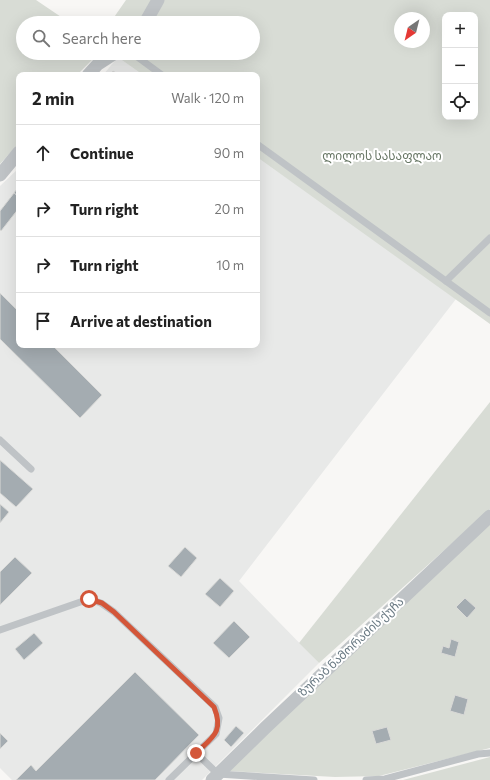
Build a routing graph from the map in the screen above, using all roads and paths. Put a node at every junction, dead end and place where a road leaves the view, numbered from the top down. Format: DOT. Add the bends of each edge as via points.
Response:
graph roads {
  1 [pos="158,0"];
  2 [pos="149,16"];
  3 [pos="104,60"];
  4 [pos="142,60"];
  5 [pos="91,72"];
  6 [pos="158,72"];
  7 [pos="260,146"];
  8 [pos="16,156"];
  9 [pos="0,175"];
  10 [pos="490,238"];
  11 [pos="446,281"];
  12 [pos="490,313"];
  13 [pos="0,440"];
  14 [pos="31,469"];
  15 [pos="490,516"];
  16 [pos="0,630"];
  17 [pos="196,753"];
  18 [pos="490,753"];
  19 [pos="215,777"];
  20 [pos="169,780"];
  21 [pos="314,780"];
  22 [pos="366,780"];
  1 -- 2 [label="street"];
  3 -- 5 [label="street"];
  4 -- 6 [label="lane"];
  7 -- 11 [label="lane"];
  8 -- 9 [label="street"];
  10 -- 11 [label="lane"];
  11 -- 12 [label="lane"];
  13 -- 14 [label="lane"];
  15 -- 19 [label="street, ზურაბ ნამორაძის ქუჩა"];
  16 -- 17 [label="lane" via="89,599 102,603 214,707 219,718 216,734"];
  17 -- 19 [label="lane"];
  17 -- 20 [label="lane"];
  18 -- 22 [label="lane" via="384,779"];
  19 -- 21 [label="lane"];
}
